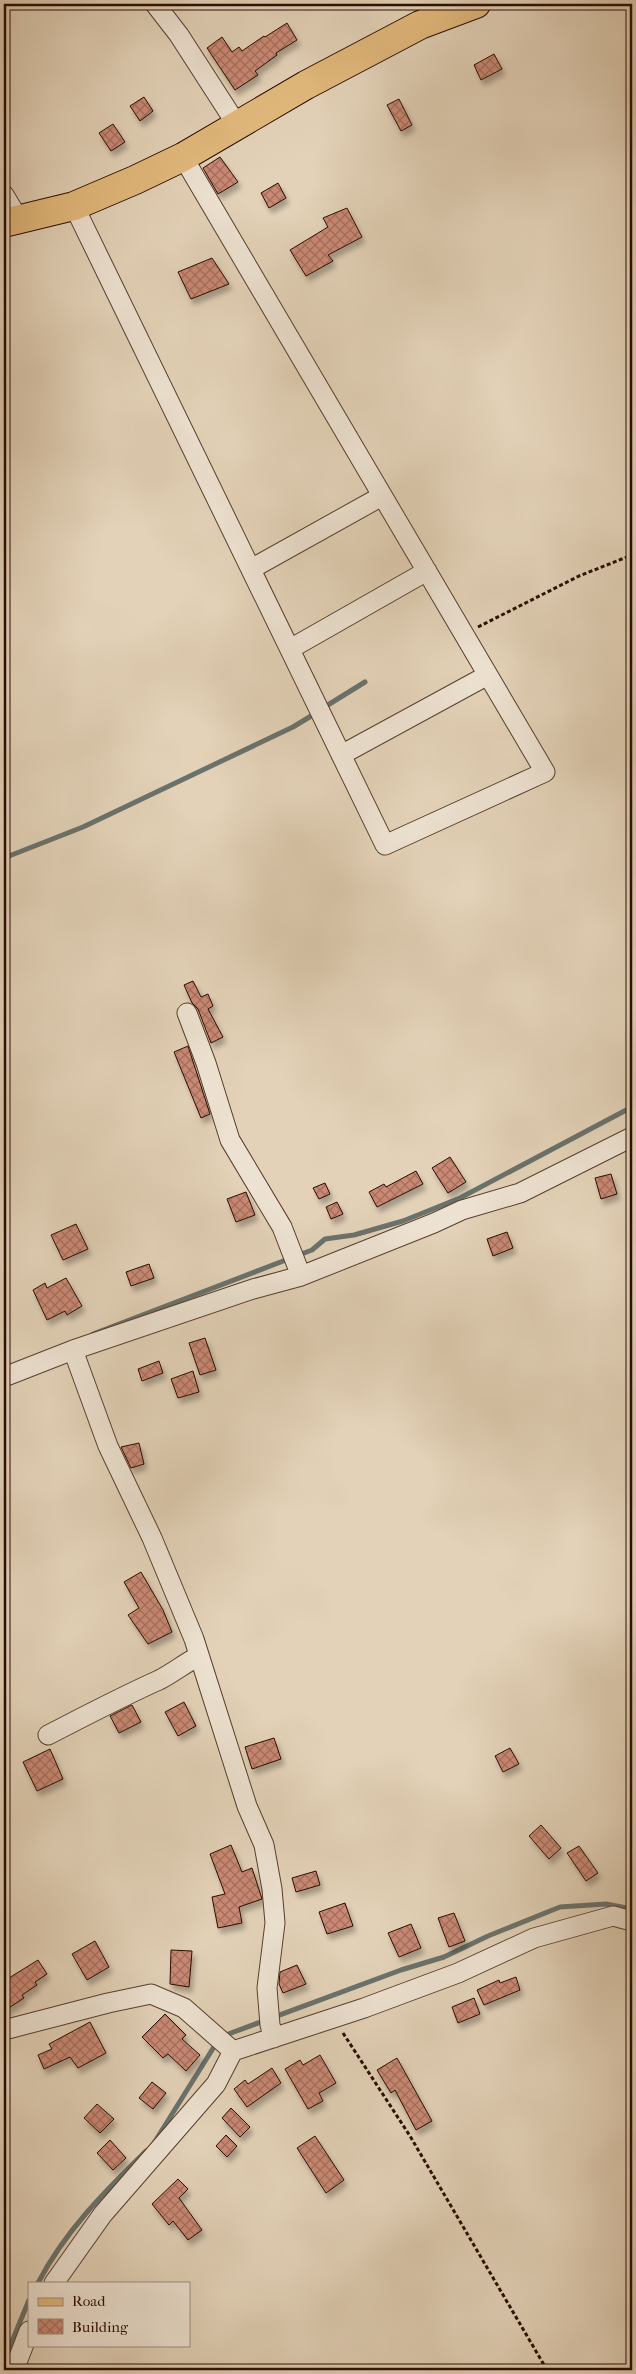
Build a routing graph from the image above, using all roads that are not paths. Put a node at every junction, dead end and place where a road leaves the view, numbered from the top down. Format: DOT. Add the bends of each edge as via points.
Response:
graph roads {
  1 [pos="155,4"];
  2 [pos="476,4"];
  3 [pos="237,125"];
  4 [pos="183,157"];
  5 [pos="4,195"];
  6 [pos="74,206"];
  7 [pos="11,221"];
  8 [pos="382,496"];
  9 [pos="251,569"];
  10 [pos="427,571"];
  11 [pos="290,649"];
  12 [pos="488,675"];
  13 [pos="341,755"];
  14 [pos="187,1013"];
  15 [pos="632,1137"];
  16 [pos="301,1276"];
  17 [pos="73,1350"];
  18 [pos="4,1377"];
  19 [pos="199,1656"];
  20 [pos="48,1735"];
  21 [pos="632,1921"];
  22 [pos="4,2030"];
  23 [pos="274,2038"];
  24 [pos="233,2051"];
  25 [pos="55,2282"];
  26 [pos="28,2334"];
  27 [pos="14,2370"];
  1 -- 3 [label="street"];
  2 -- 3 [label="main road" via="420,26"];
  3 -- 4 [label="main road"];
  4 -- 6 [label="main road"];
  4 -- 8 [label="street"];
  5 -- 7 [label="street"];
  6 -- 7 [label="main road"];
  6 -- 9 [label="street"];
  8 -- 9 [label="street"];
  8 -- 10 [label="street"];
  9 -- 11 [label="street"];
  10 -- 11 [label="street"];
  10 -- 12 [label="street"];
  11 -- 13 [label="street"];
  12 -- 13 [label="street"];
  12 -- 13 [label="street" via="545,772 385,845"];
  14 -- 16 [label="street" via="230,1140 282,1227"];
  15 -- 16 [label="street" via="520,1193 462,1210"];
  16 -- 17 [label="street" via="253,1288"];
  17 -- 18 [label="street"];
  17 -- 19 [label="street" via="95,1415 170,1579"];
  19 -- 20 [label="street"];
  19 -- 23 [label="street" via="247,1806 266,1854 275,1923 267,1988"];
  21 -- 23 [label="street" via="612,1916 534,1938 458,1973 334,2020"];
  22 -- 24 [label="street" via="152,1994 184,2008"];
  23 -- 24 [label="street"];
  24 -- 25 [label="street" via="216,2084 103,2214"];
  26 -- 27 [label="street"];
}
